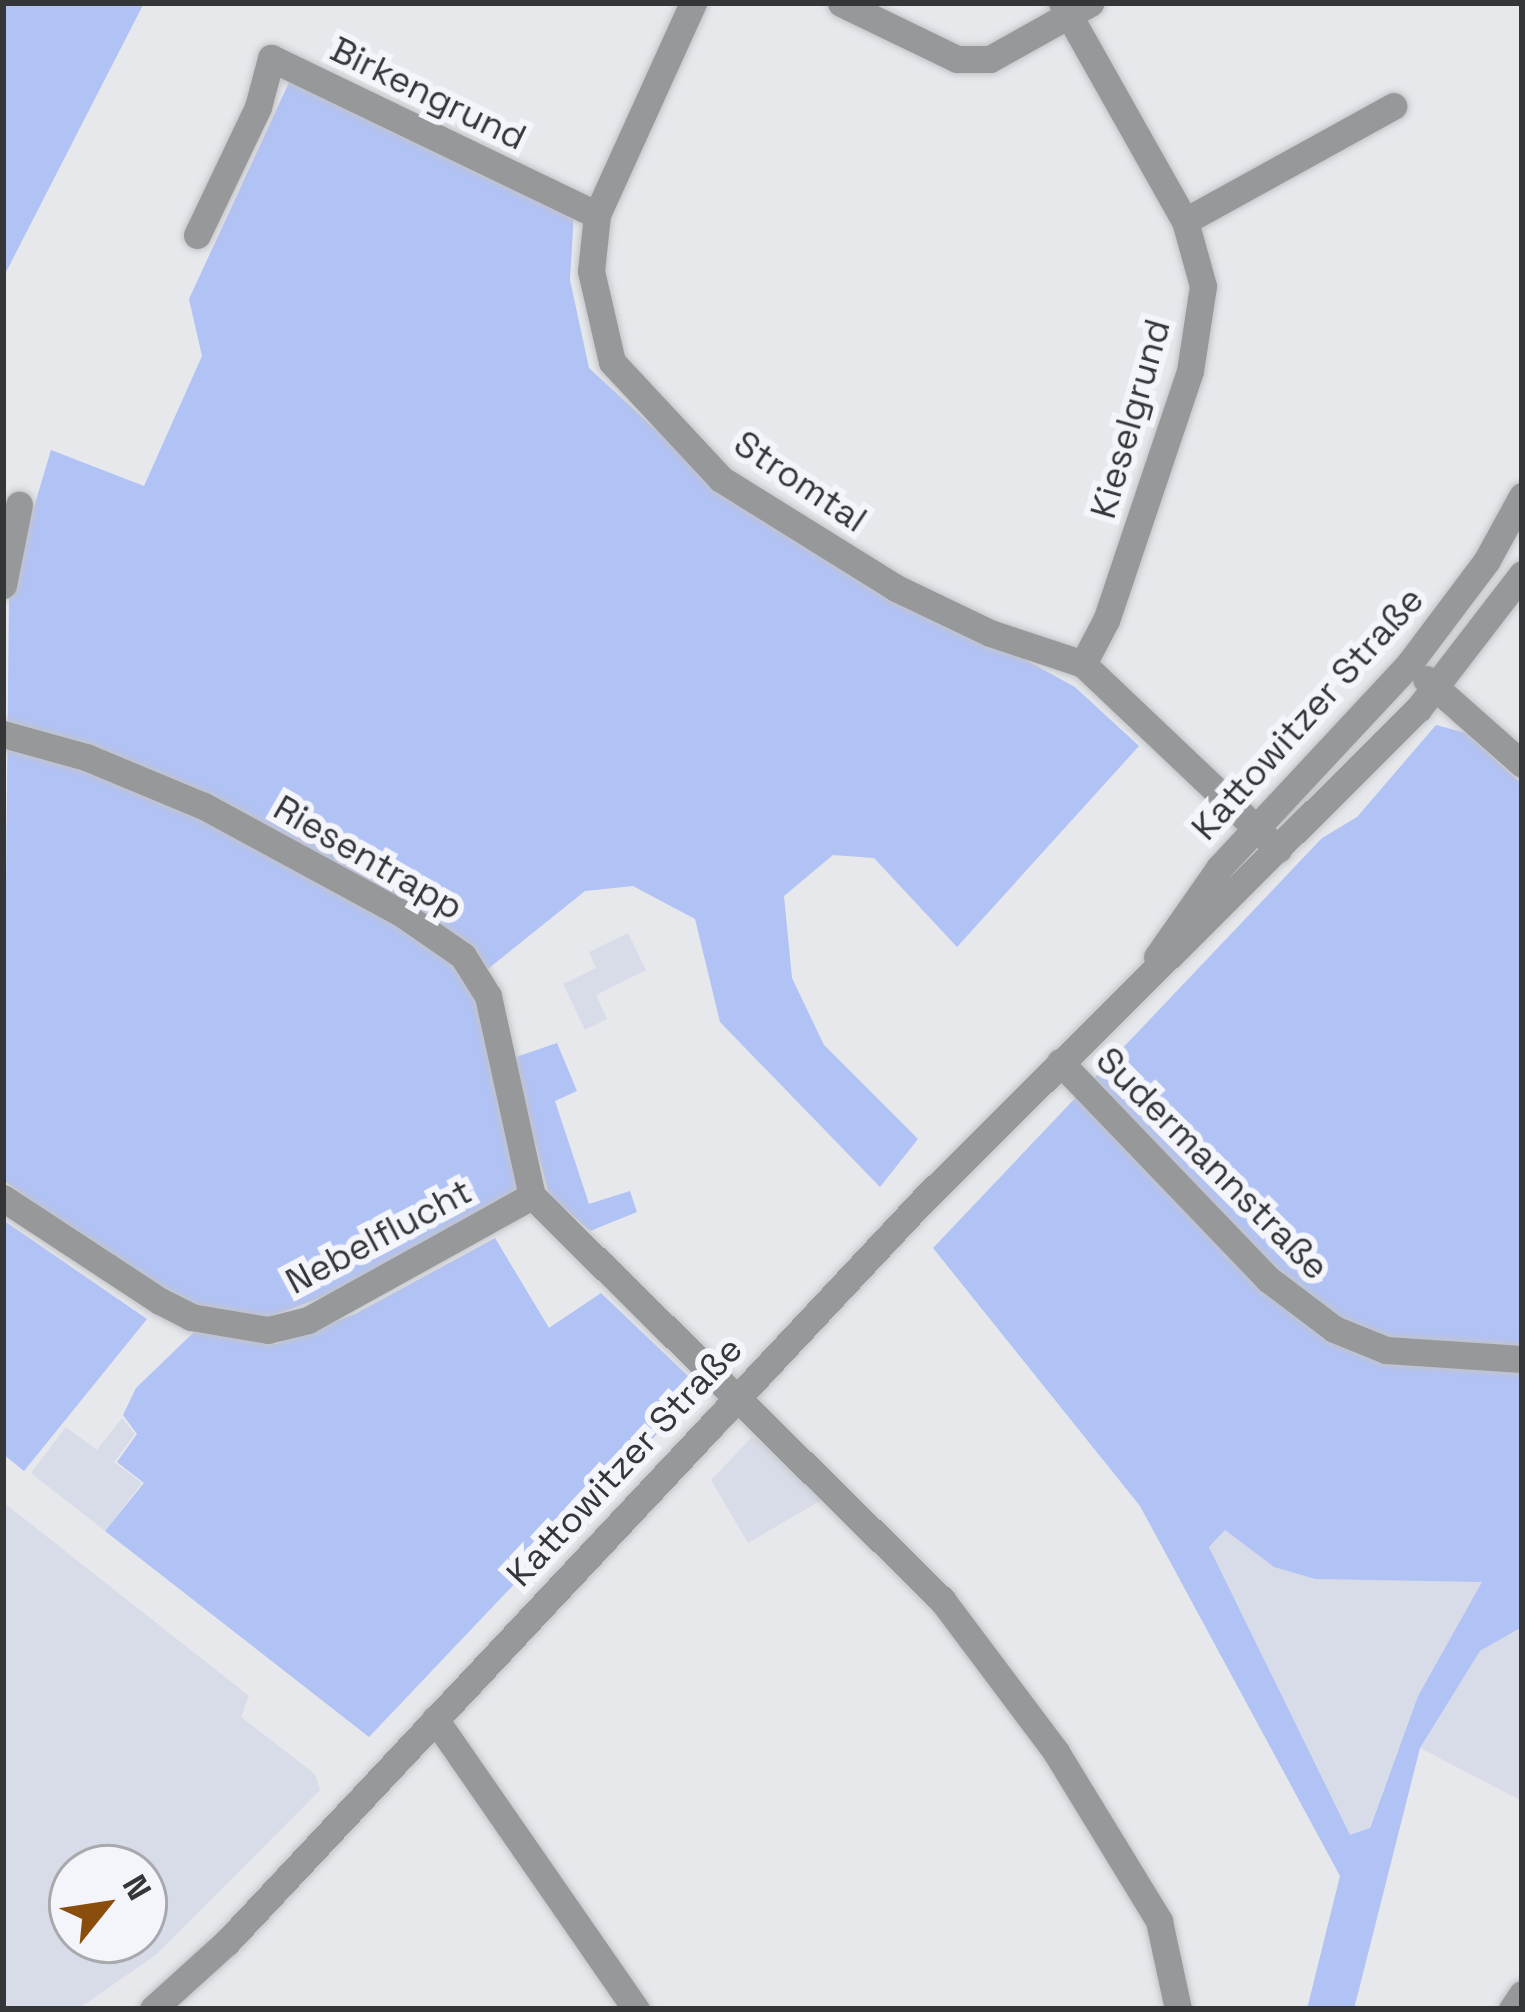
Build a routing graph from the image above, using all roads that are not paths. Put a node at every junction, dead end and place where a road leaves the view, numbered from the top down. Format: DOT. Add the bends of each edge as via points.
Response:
graph roads {
  1 [pos="693,3"];
  2 [pos="841,3"];
  3 [pos="1074,7"];
  4 [pos="1393,106"];
  5 [pos="597,214"];
  6 [pos="1185,221"];
  7 [pos="197,236"];
  8 [pos="19,505"];
  9 [pos="1520,507"];
  10 [pos="1522,574"];
  11 [pos="3,585"];
  12 [pos="1083,664"];
  13 [pos="1409,664"];
  14 [pos="1436,688"];
  15 [pos="3,734"];
  16 [pos="1522,764"];
  17 [pos="1255,828"];
  18 [pos="1278,849"];
  19 [pos="1152,966"];
  20 [pos="1060,1062"];
  21 [pos="532,1196"];
  22 [pos="3,1198"];
  23 [pos="1522,1359"];
  24 [pos="738,1394"];
  25 [pos="435,1719"];
  26 [pos="1522,1994"];
  27 [pos="153,2009"];
  28 [pos="636,2009"];
  29 [pos="1178,2009"];
  30 [pos="1512,2009"];
  1 -- 5 [label="street, Stromtal"];
  2 -- 3 [label="street" via="957,59 990,59"];
  3 -- 6 [label="street, Kieselgrund"];
  4 -- 6 [label="street"];
  5 -- 7 [label="street, Birkengrund" via="271,58 258,107"];
  5 -- 12 [label="street, Stromtal" via="591,271 612,362 721,479 896,588 990,633"];
  6 -- 12 [label="street, Kieselgrund" via="1203,286 1190,370 1106,620"];
  8 -- 11 [label="street"];
  9 -- 13 [label="street, Kattowitzer Straße"];
  10 -- 14 [label="street, Kattowitzer Straße"];
  12 -- 17 [label="street, Stromtal"];
  13 -- 14 [label="street"];
  13 -- 17 [label="street, Kattowitzer Straße"];
  14 -- 16 [label="street"];
  14 -- 18 [label="street, Kattowitzer Straße"];
  15 -- 21 [label="street, Riesentrapp" via="168,790 401,913 463,956 490,1014"];
  17 -- 18 [label="street, Stromtal"];
  17 -- 19 [label="street, Kattowitzer Straße" via="1180,914"];
  18 -- 19 [label="street, Kattowitzer Straße"];
  19 -- 20 [label="street, Kattowitzer Straße"];
  20 -- 23 [label="street, Sudermannstraße" via="1268,1279 1334,1329 1386,1350"];
  20 -- 24 [label="street, Kattowitzer Straße"];
  21 -- 22 [label="street, Nebelflucht" via="308,1320 268,1330 191,1317"];
  21 -- 24 [label="street"];
  24 -- 25 [label="street, Kattowitzer Straße"];
  24 -- 29 [label="street" via="942,1600 1056,1752 1159,1921"];
  25 -- 27 [label="street, Kattowitzer Straße" via="227,1942"];
  25 -- 28 [label="street"];
  26 -- 30 [label="street"];
}
